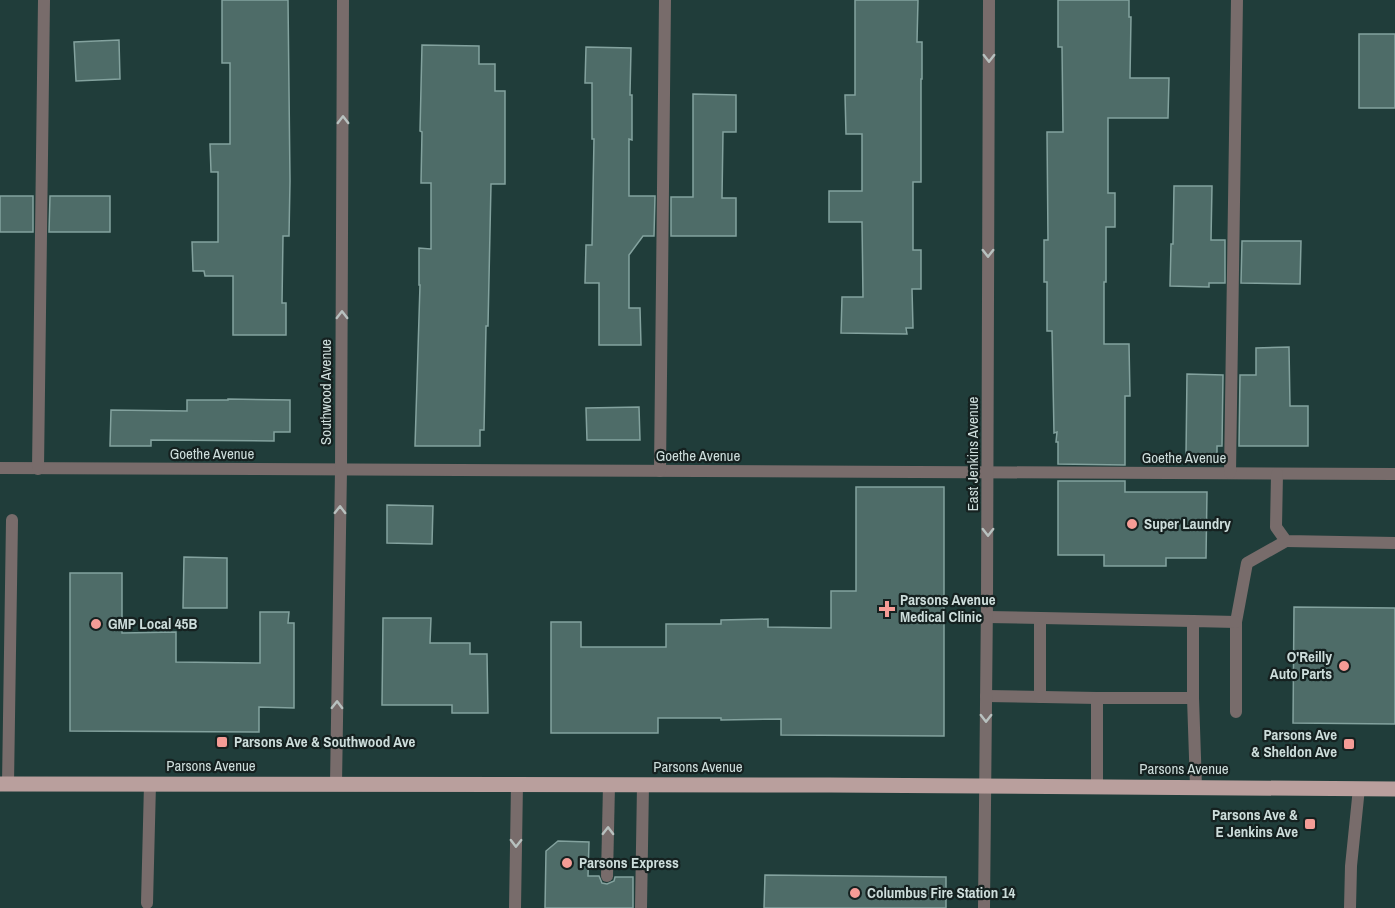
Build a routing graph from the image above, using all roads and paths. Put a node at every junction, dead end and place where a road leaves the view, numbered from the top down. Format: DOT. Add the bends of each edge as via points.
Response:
graph roads {
  1 [pos="44,0"];
  2 [pos="343,0"];
  3 [pos="665,0"];
  4 [pos="989,0"];
  5 [pos="1237,0"];
  6 [pos="0,468"];
  7 [pos="38,469"];
  8 [pos="341,470"];
  9 [pos="660,471"];
  10 [pos="988,472"];
  11 [pos="1230,473"];
  12 [pos="1277,474"];
  13 [pos="1395,474"];
  14 [pos="12,520"];
  15 [pos="1286,541"];
  16 [pos="1395,543"];
  17 [pos="987,617"];
  18 [pos="1040,619"];
  19 [pos="1193,621"];
  20 [pos="1236,622"];
  21 [pos="986,696"];
  22 [pos="1040,697"];
  23 [pos="1097,698"];
  24 [pos="1193,698"];
  25 [pos="1236,712"];
  26 [pos="4,784"];
  27 [pos="150,784"];
  28 [pos="336,784"];
  29 [pos="517,784"];
  30 [pos="609,785"];
  31 [pos="643,785"];
  32 [pos="986,786"];
  33 [pos="1097,787"];
  34 [pos="1196,788"];
  35 [pos="1359,788"];
  36 [pos="1395,789"];
  37 [pos="607,876"];
  38 [pos="147,903"];
  39 [pos="515,908"];
  40 [pos="641,908"];
  41 [pos="984,908"];
  42 [pos="1350,908"];
  1 -- 7 [label="street"];
  8 -- 2 [label="street, Southwood Avenue, one-way"];
  3 -- 9 [label="street"];
  4 -- 10 [label="street, East Jenkins Avenue, one-way"];
  5 -- 11 [label="street"];
  6 -- 7 [label="street, Goethe Avenue"];
  7 -- 8 [label="street, Goethe Avenue"];
  8 -- 9 [label="street, Goethe Avenue"];
  28 -- 8 [label="street, Southwood Avenue, one-way"];
  9 -- 10 [label="street, Goethe Avenue"];
  10 -- 11 [label="street, Goethe Avenue"];
  10 -- 17 [label="street, East Jenkins Avenue, one-way"];
  11 -- 12 [label="street, Goethe Avenue"];
  12 -- 13 [label="street, Goethe Avenue"];
  12 -- 15 [label="street" via="1276,527"];
  14 -- 26 [label="street"];
  15 -- 16 [label="street"];
  15 -- 20 [label="street" via="1247,563"];
  17 -- 18 [label="street"];
  17 -- 21 [label="street, East Jenkins Avenue"];
  18 -- 19 [label="street"];
  18 -- 22 [label="street"];
  19 -- 20 [label="street"];
  19 -- 24 [label="street"];
  20 -- 25 [label="street"];
  21 -- 22 [label="street"];
  21 -- 32 [label="street, East Jenkins Avenue, one-way"];
  22 -- 23 [label="street"];
  23 -- 24 [label="street"];
  23 -- 33 [label="street"];
  24 -- 34 [label="street"];
  26 -- 27 [label="main road, Parsons Avenue"];
  27 -- 28 [label="main road, Parsons Avenue"];
  27 -- 38 [label="street"];
  28 -- 29 [label="main road, Parsons Avenue"];
  29 -- 30 [label="main road, Parsons Avenue"];
  29 -- 39 [label="street, one-way"];
  30 -- 31 [label="main road, Parsons Avenue"];
  37 -- 30 [label="street, one-way"];
  31 -- 32 [label="main road, Parsons Avenue"];
  31 -- 40 [label="street"];
  32 -- 33 [label="main road, Parsons Avenue"];
  32 -- 41 [label="street, East Jenkins Avenue"];
  33 -- 34 [label="main road, Parsons Avenue"];
  34 -- 35 [label="main road, Parsons Avenue"];
  35 -- 36 [label="main road, Parsons Avenue"];
  35 -- 42 [label="street"];
}
